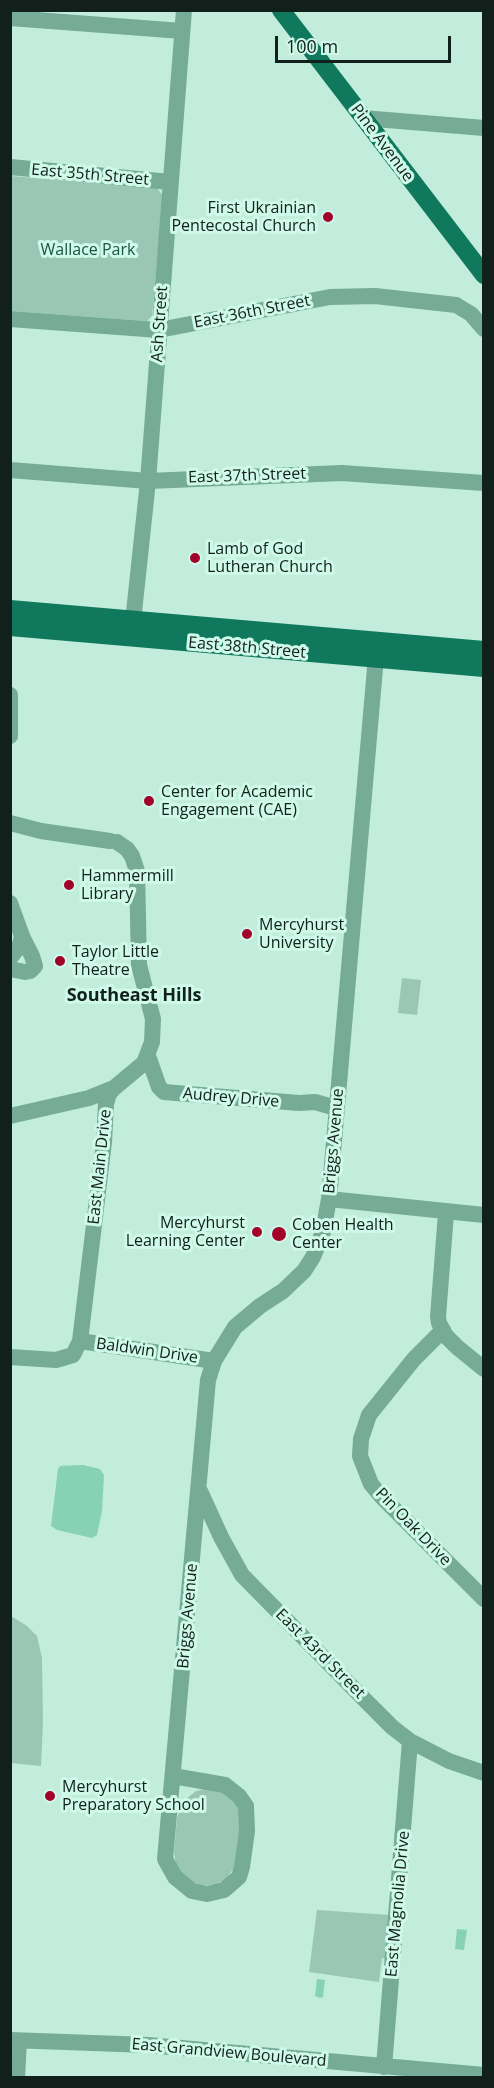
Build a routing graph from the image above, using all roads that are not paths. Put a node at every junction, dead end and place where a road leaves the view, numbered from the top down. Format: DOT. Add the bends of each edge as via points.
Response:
graph roads {
  1 [pos="184,10"];
  2 [pos="281,10"];
  3 [pos="10,18"];
  4 [pos="182,31"];
  5 [pos="363,118"];
  6 [pos="483,128"];
  7 [pos="10,167"];
  8 [pos="170,182"];
  9 [pos="483,275"];
  10 [pos="10,319"];
  11 [pos="483,329"];
  12 [pos="159,330"];
  13 [pos="10,470"];
  14 [pos="148,481"];
  15 [pos="483,483"];
  16 [pos="10,609"];
  17 [pos="10,627"];
  18 [pos="132,628"];
  19 [pos="377,650"];
  20 [pos="483,650"];
  21 [pos="483,668"];
  22 [pos="10,695"];
  23 [pos="10,736"];
  24 [pos="10,823"];
  25 [pos="10,903"];
  26 [pos="22,936"];
  27 [pos="10,958"];
  28 [pos="10,969"];
  29 [pos="148,1056"];
  30 [pos="114,1088"];
  31 [pos="336,1108"];
  32 [pos="10,1116"];
  33 [pos="329,1199"];
  34 [pos="446,1213"];
  35 [pos="483,1215"];
  36 [pos="442,1330"];
  37 [pos="80,1341"];
  38 [pos="10,1357"];
  39 [pos="214,1361"];
  40 [pos="483,1369"];
  41 [pos="199,1491"];
  42 [pos="483,1599"];
  43 [pos="410,1741"];
  44 [pos="483,1773"];
  45 [pos="173,1776"];
  46 [pos="15,2041"];
  47 [pos="384,2067"];
  48 [pos="483,2075"];
  49 [pos="17,2078"];
  1 -- 4 [label="street, Ash Street"];
  2 -- 5 [label="main road, Pine Avenue"];
  3 -- 4 [label="street"];
  4 -- 8 [label="street, Ash Street"];
  5 -- 6 [label="street"];
  5 -- 9 [label="main road, Pine Avenue"];
  7 -- 8 [label="street, East 35th Street"];
  8 -- 12 [label="street, Ash Street"];
  10 -- 12 [label="street, East 36th Street"];
  11 -- 12 [label="street, East 36th Street" via="471,314 456,305 353,295"];
  12 -- 14 [label="street, Ash Street"];
  13 -- 14 [label="street, East 37th Street"];
  14 -- 15 [label="street, East 37th Street" via="342,474"];
  14 -- 18 [label="street, Ash Street"];
  16 -- 18 [label="main road, East 38th Street"];
  17 -- 18 [label="main road, East 38th Street"];
  18 -- 19 [label="main road, East 38th Street"];
  19 -- 20 [label="main road, East 38th Street"];
  19 -- 21 [label="main road, East 38th Street"];
  19 -- 31 [label="street, Briggs Avenue"];
  22 -- 23 [label="street"];
  24 -- 29 [label="street" via="113,842 132,856 137,871 138,965 153,1019"];
  25 -- 26 [label="street"];
  26 -- 27 [label="street"];
  26 -- 28 [label="street" via="35,966 25,972"];
  29 -- 30 [label="street, East Main Drive" via="140,1068"];
  29 -- 31 [label="street, Audrey Drive" via="164,1092 315,1102"];
  30 -- 32 [label="street" via="89,1098"];
  30 -- 37 [label="street, East Main Drive" via="106,1104"];
  31 -- 33 [label="street, Briggs Avenue"];
  33 -- 34 [label="street"];
  33 -- 39 [label="street, Briggs Avenue" via="323,1232 304,1271 235,1327"];
  34 -- 35 [label="street"];
  34 -- 36 [label="street" via="438,1317"];
  36 -- 40 [label="street"];
  36 -- 42 [label="street, Pin Oak Drive" via="369,1415 360,1456 371,1484 381,1496"];
  37 -- 38 [label="street" via="73,1355 56,1360"];
  37 -- 39 [label="street, Baldwin Drive"];
  39 -- 41 [label="street, Briggs Avenue" via="208,1380"];
  41 -- 43 [label="street, East 43rd Street" via="242,1575 370,1706"];
  41 -- 45 [label="street, Briggs Avenue"];
  43 -- 44 [label="street, East 43rd Street"];
  43 -- 47 [label="street, East Magnolia Drive"];
  45 -- 45 [label="street, Briggs Avenue" via="165,1859 168,1866 179,1882 192,1891 207,1894 224,1890 238,1878 242,1867 246,1806 225,1785"];
  46 -- 47 [label="street, East Grandview Boulevard" via="148,2045"];
  46 -- 49 [label="street"];
  47 -- 48 [label="street, East Grandview Boulevard"];
}
